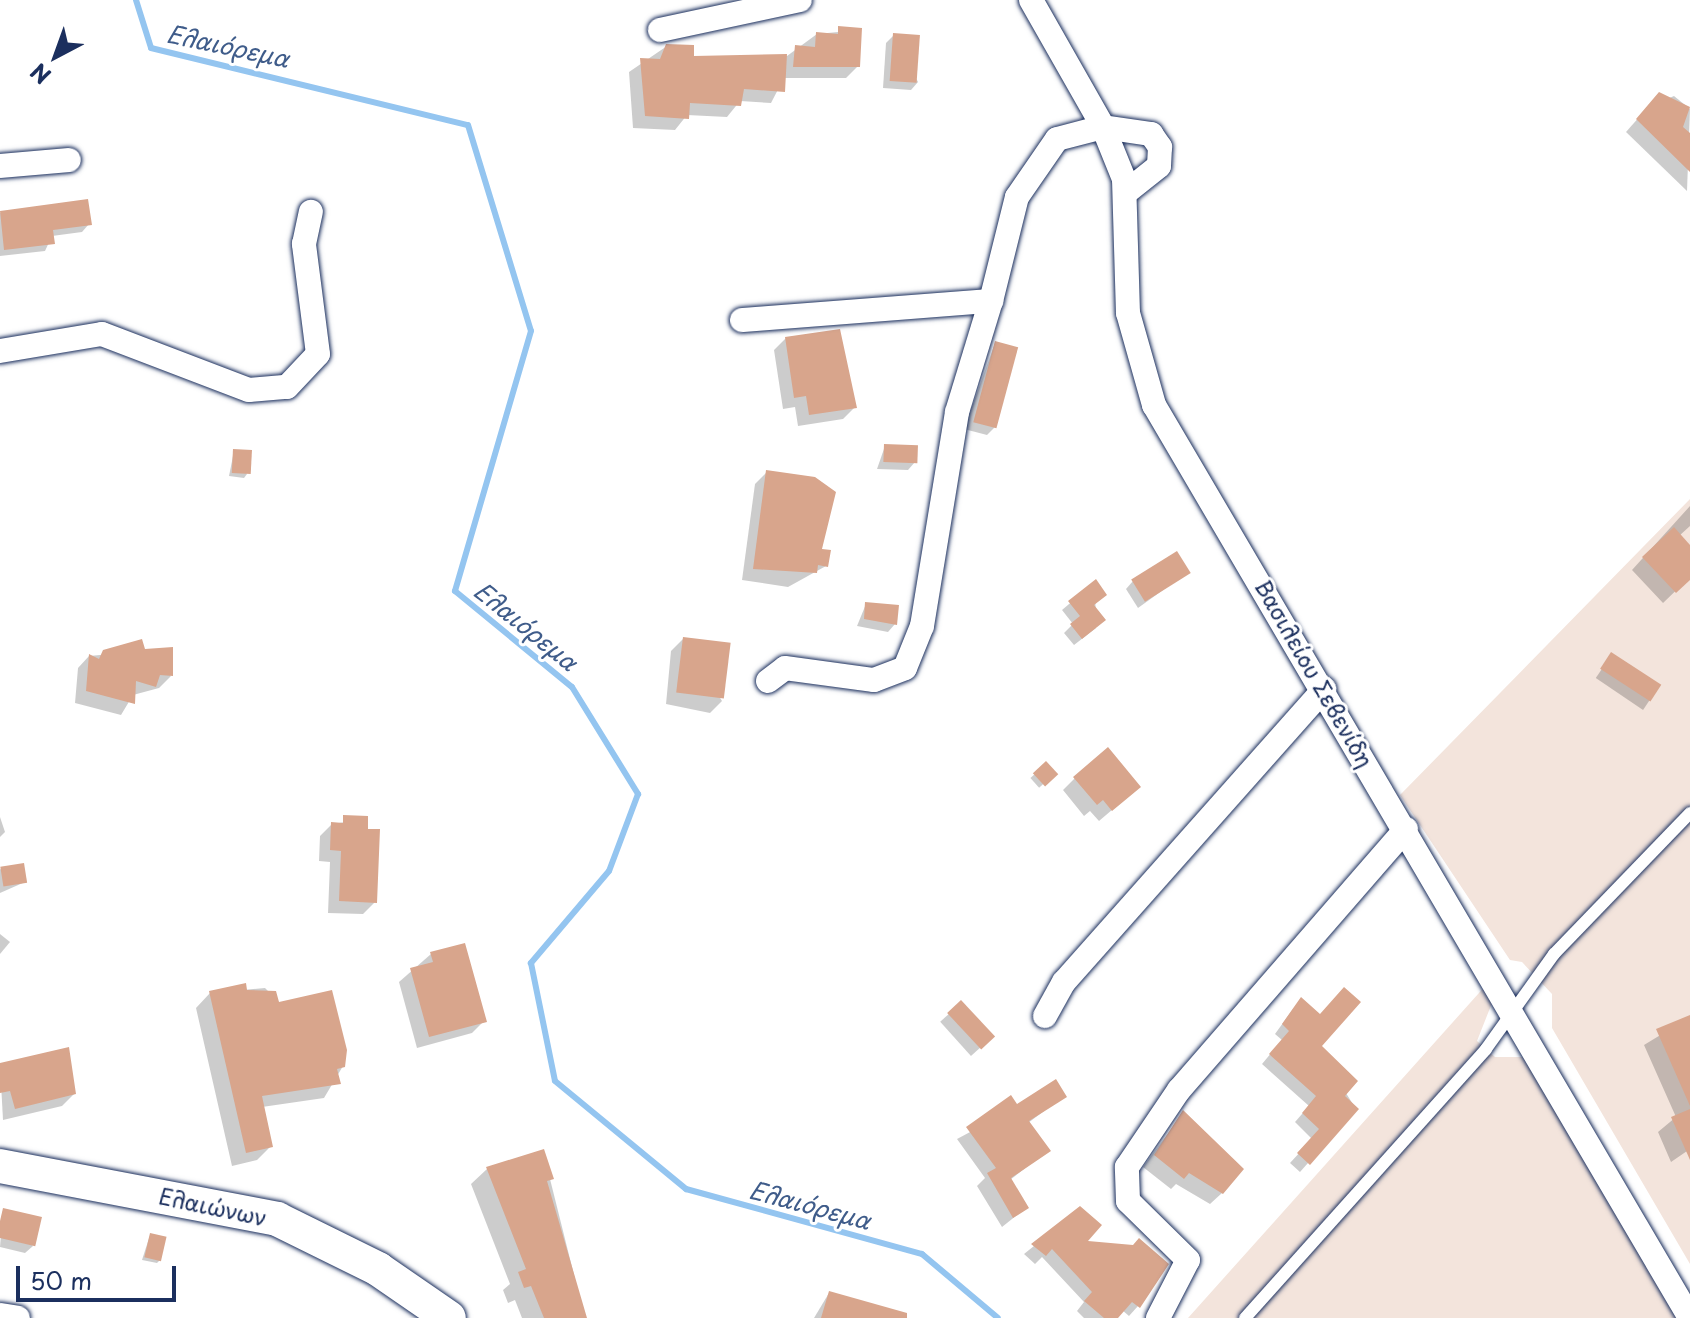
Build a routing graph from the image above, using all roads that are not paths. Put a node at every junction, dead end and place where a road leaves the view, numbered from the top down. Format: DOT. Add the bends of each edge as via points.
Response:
graph roads {
  1 [pos="800,0"];
  2 [pos="1031,0"];
  3 [pos="660,30"];
  4 [pos="1103,127"];
  5 [pos="69,160"];
  6 [pos="0,166"];
  7 [pos="1125,193"];
  8 [pos="311,212"];
  9 [pos="991,301"];
  10 [pos="742,320"];
  11 [pos="0,351"];
  12 [pos="768,681"];
  13 [pos="1324,689"];
  14 [pos="1690,813"];
  15 [pos="1406,829"];
  16 [pos="1513,1011"];
  17 [pos="1045,1016"];
  18 [pos="0,1166"];
  19 [pos="0,1315"];
  20 [pos="18,1318"];
  21 [pos="449,1318"];
  22 [pos="1158,1318"];
  23 [pos="1245,1318"];
  24 [pos="1690,1318"];
  1 -- 3 [label="street"];
  2 -- 4 [label="street, Βασιλείου Σεβενίδη"];
  4 -- 7 [label="street, Βασιλείου Σεβενίδη"];
  4 -- 7 [label="street" via="1144,130 1160,147 1155,172"];
  4 -- 9 [label="street" via="1057,139 1036,163 1017,197"];
  5 -- 6 [label="street"];
  7 -- 13 [label="street, Βασιλείου Σεβενίδη" via="1125,288 1147,388"];
  8 -- 11 [label="street" via="304,244 318,354 287,387 249,390 168,353 102,334"];
  9 -- 10 [label="street"];
  9 -- 12 [label="street" via="957,412 922,626 905,668 874,680 785,668"];
  13 -- 15 [label="street, Βασιλείου Σεβενίδη"];
  13 -- 17 [label="street" via="1064,982"];
  14 -- 16 [label="lane" via="1554,954"];
  15 -- 16 [label="street, Βασιλείου Σεβενίδη"];
  15 -- 22 [label="street" via="1179,1090 1127,1167 1128,1201 1188,1260"];
  16 -- 23 [label="lane"];
  16 -- 24 [label="street, Βασιλείου Σεβενίδη"];
  18 -- 21 [label="street, Ελαιώνων" via="277,1219 378,1269"];
  19 -- 20 [label="street"];
}
